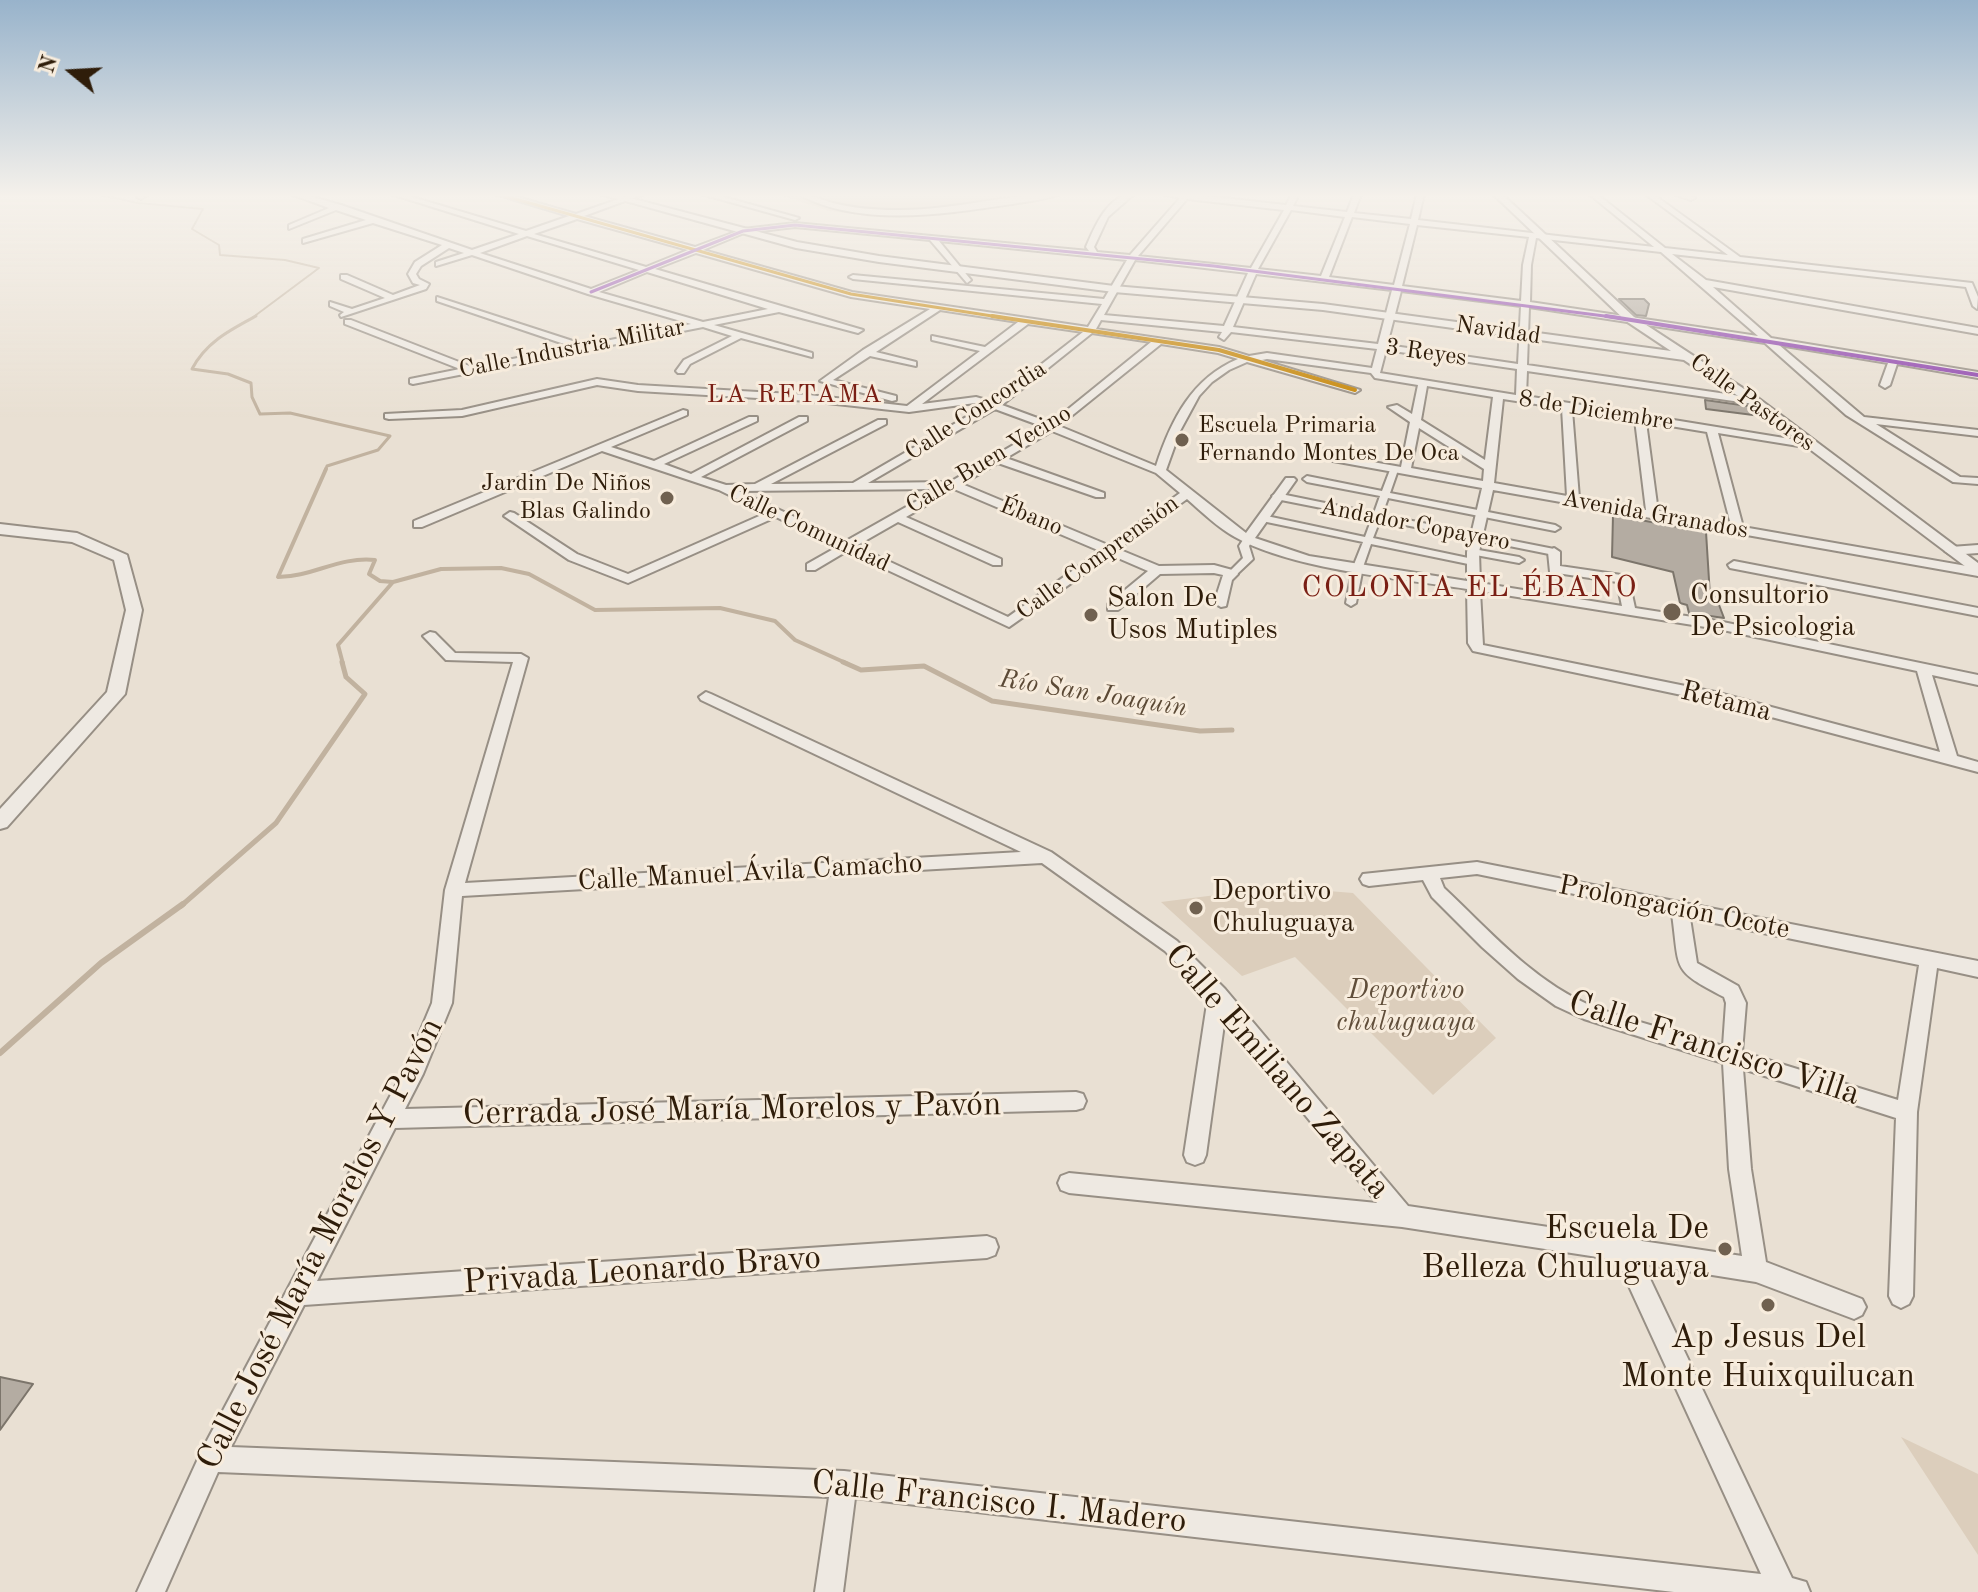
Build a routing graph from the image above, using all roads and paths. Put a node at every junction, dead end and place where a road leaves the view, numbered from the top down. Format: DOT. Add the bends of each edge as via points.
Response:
graph roads {
  1 [pos="415,268"];
  2 [pos="521,268"];
  3 [pos="642,268"];
  4 [pos="652,268"];
  5 [pos="762,268"];
  6 [pos="866,268"];
  7 [pos="945,268"];
  8 [pos="1126,268"];
  9 [pos="1230,268"];
  10 [pos="1255,268"];
  11 [pos="1328,268"];
  12 [pos="1401,268"];
  13 [pos="1527,268"];
  14 [pos="1573,268"];
  15 [pos="1686,268"];
  16 [pos="1815,268"];
  17 [pos="648,270"];
  18 [pos="957,270"];
  19 [pos="1253,271"];
  20 [pos="344,277"];
  21 [pos="1324,279"];
  22 [pos="1704,283"];
  23 [pos="974,287"];
  24 [pos="1396,288"];
  25 [pos="1114,289"];
  26 [pos="591,292"];
  27 [pos="393,298"];
  28 [pos="440,299"];
  29 [pos="1240,299"];
  30 [pos="1106,302"];
  31 [pos="333,304"];
  32 [pos="1527,305"];
  33 [pos="1977,306"];
  34 [pos="937,308"];
  35 [pos="778,309"];
  36 [pos="1388,315"];
  37 [pos="348,316"];
  38 [pos="1097,317"];
  39 [pos="1630,319"];
  40 [pos="1027,320"];
  41 [pos="700,324"];
  42 [pos="1227,328"];
  43 [pos="858,330"];
  44 [pos="1091,330"];
  45 [pos="1978,331"];
  46 [pos="1525,334"];
  47 [pos="740,335"];
  48 [pos="935,338"];
  49 [pos="1159,341"];
  50 [pos="1772,341"];
  51 [pos="1381,346"];
  52 [pos="583,348"];
  53 [pos="986,350"];
  54 [pos="1219,350"];
  55 [pos="866,352"];
  56 [pos="809,355"];
  57 [pos="1688,357"];
  58 [pos="1249,359"];
  59 [pos="1893,361"];
  60 [pos="913,364"];
  61 [pos="1522,367"];
  62 [pos="470,370"];
  63 [pos="681,371"];
  64 [pos="1377,374"];
  65 [pos="1978,375"];
  66 [pos="413,381"];
  67 [pos="1423,384"];
  68 [pos="1885,385"];
  69 [pos="1355,390"];
  70 [pos="1498,396"];
  71 [pos="1521,399"];
  72 [pos="1754,401"];
  73 [pos="995,405"];
  74 [pos="1567,406"];
  75 [pos="911,407"];
  76 [pos="1393,407"];
  77 [pos="683,413"];
  78 [pos="389,416"];
  79 [pos="1640,418"];
  80 [pos="753,419"];
  81 [pos="803,419"];
  82 [pos="1860,419"];
  83 [pos="1416,421"];
  84 [pos="882,422"];
  85 [pos="1052,427"];
  86 [pos="1712,429"];
  87 [pos="1978,433"];
  88 [pos="1811,445"];
  89 [pos="604,448"];
  90 [pos="1333,458"];
  91 [pos="997,459"];
  92 [pos="654,465"];
  93 [pos="1490,468"];
  94 [pos="1160,471"];
  95 [pos="1400,471"];
  96 [pos="691,478"];
  97 [pos="1307,479"];
  98 [pos="1290,480"];
  99 [pos="1978,481"];
  100 [pos="856,485"];
  101 [pos="954,485"];
  102 [pos="1488,486"];
  103 [pos="723,488"];
  104 [pos="756,488"];
  105 [pos="1188,493"];
  106 [pos="1386,494"];
  107 [pos="1100,495"];
  108 [pos="1276,496"];
  109 [pos="1573,500"];
  110 [pos="776,513"];
  111 [pos="1481,513"];
  112 [pos="1652,514"];
  113 [pos="510,516"];
  114 [pos="895,516"];
  115 [pos="1377,517"];
  116 [pos="1262,518"];
  117 [pos="418,524"];
  118 [pos="1555,528"];
  119 [pos="0,529"];
  120 [pos="1738,529"];
  121 [pos="1248,539"];
  122 [pos="1369,540"];
  123 [pos="846,545"];
  124 [pos="1110,549"];
  125 [pos="1978,549"];
  126 [pos="1474,551"];
  127 [pos="1951,551"];
  128 [pos="1554,552"];
  129 [pos="1519,560"];
  130 [pos="997,562"];
  131 [pos="1734,565"];
  132 [pos="811,567"];
  133 [pos="1358,567"];
  134 [pos="1157,570"];
  135 [pos="1978,571"];
  136 [pos="1232,574"];
  137 [pos="1472,586"];
  138 [pos="1221,603"];
  139 [pos="1351,603"];
  140 [pos="1113,607"];
  141 [pos="1629,610"];
  142 [pos="1978,612"];
  143 [pos="1009,623"];
  144 [pos="430,636"];
  145 [pos="1923,668"];
  146 [pos="1978,680"];
  147 [pos="706,697"];
  148 [pos="1950,760"];
  149 [pos="1978,767"];
  150 [pos="0,822"];
  151 [pos="1045,856"];
  152 [pos="1428,872"];
  153 [pos="1369,879"];
  154 [pos="454,890"];
  155 [pos="1680,910"];
  156 [pos="1929,960"];
  157 [pos="1978,969"];
  158 [pos="1218,995"];
  159 [pos="1732,1056"];
  160 [pos="1076,1101"];
  161 [pos="1907,1112"];
  162 [pos="388,1119"];
  163 [pos="1195,1155"];
  164 [pos="1069,1183"];
  165 [pos="1402,1216"];
  166 [pos="987,1247"];
  167 [pos="1624,1250"];
  168 [pos="1756,1270"];
  169 [pos="296,1294"];
  170 [pos="1901,1296"];
  171 [pos="1854,1307"];
  172 [pos="211,1459"];
  173 [pos="844,1484"];
  174 [pos="1788,1591"];
  175 [pos="151,1592"];
  176 [pos="829,1592"];
  1 -- 27 [label="street" via="412,274 423,287"];
  2 -- 26 [label="street"];
  3 -- 17 [label="street"];
  4 -- 17 [label="street"];
  5 -- 34 [label="street" via="851,294"];
  6 -- 23 [label="street" via="853,277"];
  7 -- 18 [label="street, Navidad"];
  8 -- 25 [label="street"];
  9 -- 19 [label="street"];
  10 -- 19 [label="street"];
  11 -- 21 [label="street"];
  12 -- 24 [label="street"];
  13 -- 32 [label="street"];
  14 -- 39 [label="street, Calle Pastores"];
  15 -- 22 [label="street"];
  16 -- 33 [label="street" via="1969,285"];
  17 -- 26 [label="street"];
  17 -- 35 [label="street"];
  18 -- 23 [label="street"];
  18 -- 25 [label="street, Navidad"];
  19 -- 21 [label="street"];
  19 -- 29 [label="street"];
  20 -- 27 [label="street"];
  21 -- 24 [label="street"];
  22 -- 45 [label="street"];
  22 -- 50 [label="street"];
  23 -- 30 [label="street"];
  24 -- 32 [label="street"];
  24 -- 36 [label="street"];
  25 -- 29 [label="street, Navidad"];
  25 -- 30 [label="street"];
  26 -- 41 [label="street"];
  27 -- 37 [label="street"];
  28 -- 52 [label="street"];
  29 -- 36 [label="street, Navidad"];
  29 -- 42 [label="street"];
  30 -- 38 [label="street"];
  31 -- 37 [label="street"];
  32 -- 39 [label="street"];
  32 -- 46 [label="street"];
  34 -- 40 [label="street"];
  34 -- 55 [label="street"];
  35 -- 41 [label="street, Calle Industria Militar"];
  35 -- 43 [label="street"];
  36 -- 46 [label="street, Navidad"];
  36 -- 51 [label="street"];
  37 -- 62 [label="street"];
  38 -- 42 [label="street, 3 Reyes"];
  38 -- 44 [label="street"];
  39 -- 50 [label="street"];
  39 -- 57 [label="street, Calle Pastores"];
  40 -- 44 [label="street"];
  40 -- 53 [label="street"];
  41 -- 47 [label="street"];
  41 -- 52 [label="street, Calle Industria Militar"];
  42 -- 51 [label="street, 3 Reyes"];
  42 -- 54 [label="street"];
  44 -- 49 [label="street"];
  44 -- 73 [label="street, Calle Concordia"];
  46 -- 57 [label="street, Navidad"];
  46 -- 61 [label="street"];
  47 -- 56 [label="street"];
  47 -- 63 [label="street" via="687,362"];
  48 -- 53 [label="street"];
  49 -- 54 [label="street"];
  49 -- 85 [label="street, Calle Buen Vecino"];
  50 -- 59 [label="street"];
  50 -- 82 [label="street"];
  51 -- 61 [label="street, 3 Reyes"];
  51 -- 64 [label="street"];
  52 -- 62 [label="street, Calle Industria Militar"];
  53 -- 75 [label="street"];
  54 -- 58 [label="street"];
  55 -- 60 [label="street"];
  55 -- 75 [label="street" via="825,381"];
  57 -- 72 [label="street, Calle Pastores"];
  58 -- 64 [label="street, 8 de Diciembre" via="1277,356"];
  58 -- 69 [label="street"];
  58 -- 94 [label="street" via="1218,371 1195,391 1172,430"];
  59 -- 65 [label="street"];
  59 -- 68 [label="street"];
  61 -- 71 [label="street"];
  61 -- 72 [label="street, 3 Reyes"];
  62 -- 66 [label="street, Calle Industria Militar"];
  64 -- 67 [label="street, 8 de Diciembre"];
  67 -- 70 [label="street, 8 de Diciembre"];
  67 -- 83 [label="street"];
  70 -- 71 [label="street, 8 de Diciembre"];
  70 -- 93 [label="street"];
  71 -- 74 [label="street, 8 de Diciembre"];
  72 -- 88 [label="street, Calle Pastores"];
  73 -- 75 [label="street" via="976,400"];
  73 -- 85 [label="street"];
  73 -- 100 [label="street, Calle Concordia"];
  74 -- 79 [label="street, 8 de Diciembre"];
  74 -- 109 [label="street"];
  75 -- 78 [label="street" via="597,382 462,413"];
  76 -- 83 [label="street"];
  77 -- 89 [label="street"];
  79 -- 86 [label="street, 8 de Diciembre"];
  79 -- 112 [label="street"];
  80 -- 92 [label="street"];
  81 -- 96 [label="street"];
  82 -- 87 [label="street"];
  82 -- 99 [label="street" via="1957,480"];
  83 -- 93 [label="street"];
  83 -- 95 [label="street"];
  84 -- 104 [label="street"];
  85 -- 91 [label="street, Calle Buen Vecino"];
  85 -- 94 [label="street"];
  86 -- 88 [label="street, 8 de Diciembre"];
  86 -- 120 [label="street"];
  88 -- 127 [label="street, Calle Pastores"];
  89 -- 92 [label="street, Calle Comunidad"];
  89 -- 117 [label="street"];
  90 -- 95 [label="street, Avenida Granados"];
  91 -- 101 [label="street, Calle Buen Vecino"];
  91 -- 107 [label="street"];
  92 -- 96 [label="street, Calle Comunidad"];
  93 -- 102 [label="street"];
  94 -- 105 [label="street"];
  95 -- 102 [label="street, Avenida Granados"];
  95 -- 106 [label="street"];
  96 -- 103 [label="street, Calle Comunidad"];
  97 -- 106 [label="street"];
  98 -- 108 [label="street"];
  100 -- 101 [label="street, Ébano"];
  100 -- 104 [label="street, Ébano"];
  101 -- 114 [label="street, Calle Buen Vecino"];
  101 -- 124 [label="street, Ébano"];
  102 -- 109 [label="street, Avenida Granados"];
  102 -- 111 [label="street"];
  103 -- 104 [label="street, Ébano"];
  103 -- 110 [label="street, Calle Comunidad"];
  105 -- 121 [label="street"];
  105 -- 124 [label="street, Calle Comprensión"];
  106 -- 111 [label="street"];
  106 -- 115 [label="street"];
  108 -- 115 [label="street, Andador Copayero"];
  108 -- 116 [label="street"];
  109 -- 112 [label="street, Avenida Granados"];
  110 -- 113 [label="street" via="628,579 573,557"];
  110 -- 123 [label="street, Calle Comunidad"];
  111 -- 118 [label="street"];
  111 -- 126 [label="street"];
  112 -- 120 [label="street, Avenida Granados"];
  114 -- 123 [label="street, Calle Buen Vecino"];
  114 -- 130 [label="street"];
  115 -- 122 [label="street"];
  115 -- 126 [label="street, Andador Copayero"];
  116 -- 121 [label="street"];
  116 -- 122 [label="street"];
  119 -- 150 [label="street" via="92,540 121,558 134,610 116,694"];
  120 -- 135 [label="street, Avenida Granados"];
  121 -- 133 [label="street" via="1307,559"];
  121 -- 136 [label="street" via="1248,559"];
  122 -- 126 [label="street"];
  122 -- 133 [label="street"];
  123 -- 132 [label="street, Calle Buen Vecino"];
  123 -- 143 [label="street, Calle Comunidad"];
  124 -- 134 [label="street, Ébano"];
  124 -- 143 [label="street, Calle Comprensión"];
  125 -- 127 [label="street"];
  126 -- 128 [label="street, Andador Copayero"];
  126 -- 129 [label="street"];
  126 -- 137 [label="street"];
  127 -- 135 [label="street, Calle Pastores"];
  128 -- 141 [label="street" via="1554,569 1623,579"];
  131 -- 142 [label="street"];
  133 -- 137 [label="street"];
  133 -- 139 [label="street"];
  134 -- 136 [label="street" via="1214,569"];
  134 -- 140 [label="street"];
  136 -- 138 [label="street"];
  137 -- 141 [label="street"];
  137 -- 148 [label="street, Retama" via="1475,643 1487,652 1715,697"];
  141 -- 145 [label="street"];
  144 -- 154 [label="street, Calle José María Morelos Y Pavón" via="451,657 521,658"];
  145 -- 146 [label="street"];
  145 -- 148 [label="street"];
  147 -- 151 [label="street, Calle Emiliano Zapata"];
  148 -- 149 [label="street, Retama"];
  151 -- 154 [label="street, Calle Manuel Ávila Camacho"];
  151 -- 158 [label="street, Calle Emiliano Zapata" via="1171,946"];
  152 -- 153 [label="street, Prolongación Ocote"];
  152 -- 155 [label="street, Prolongación Ocote" via="1477,868"];
  152 -- 159 [label="street, Calle Francisco Villa" via="1438,892 1560,1001"];
  154 -- 162 [label="street, Calle José María Morelos Y Pavón" via="442,1003"];
  155 -- 156 [label="street, Prolongación Ocote"];
  155 -- 159 [label="street" via="1688,966 1731,992 1736,1003"];
  156 -- 157 [label="street, Prolongación Ocote"];
  156 -- 161 [label="street"];
  158 -- 163 [label="street"];
  158 -- 165 [label="street, Calle Emiliano Zapata"];
  159 -- 161 [label="street, Calle Francisco Villa"];
  159 -- 168 [label="street" via="1740,1169"];
  160 -- 162 [label="street, Cerrada José María Morelos y Pavón"];
  161 -- 170 [label="street"];
  162 -- 169 [label="street, Calle José María Morelos Y Pavón"];
  164 -- 165 [label="street"];
  165 -- 167 [label="street, Calle Emiliano Zapata"];
  166 -- 169 [label="street, Privada Leonardo Bravo"];
  167 -- 168 [label="street, Calle Emiliano Zapata"];
  167 -- 174 [label="street"];
  168 -- 171 [label="street, Calle Emiliano Zapata"];
  169 -- 172 [label="street, Calle José María Morelos Y Pavón"];
  172 -- 173 [label="street, Calle Francisco I. Madero"];
  172 -- 175 [label="street, Calle José María Morelos Y Pavón"];
  173 -- 174 [label="street, Calle Francisco I. Madero"];
  173 -- 176 [label="street"];
}
